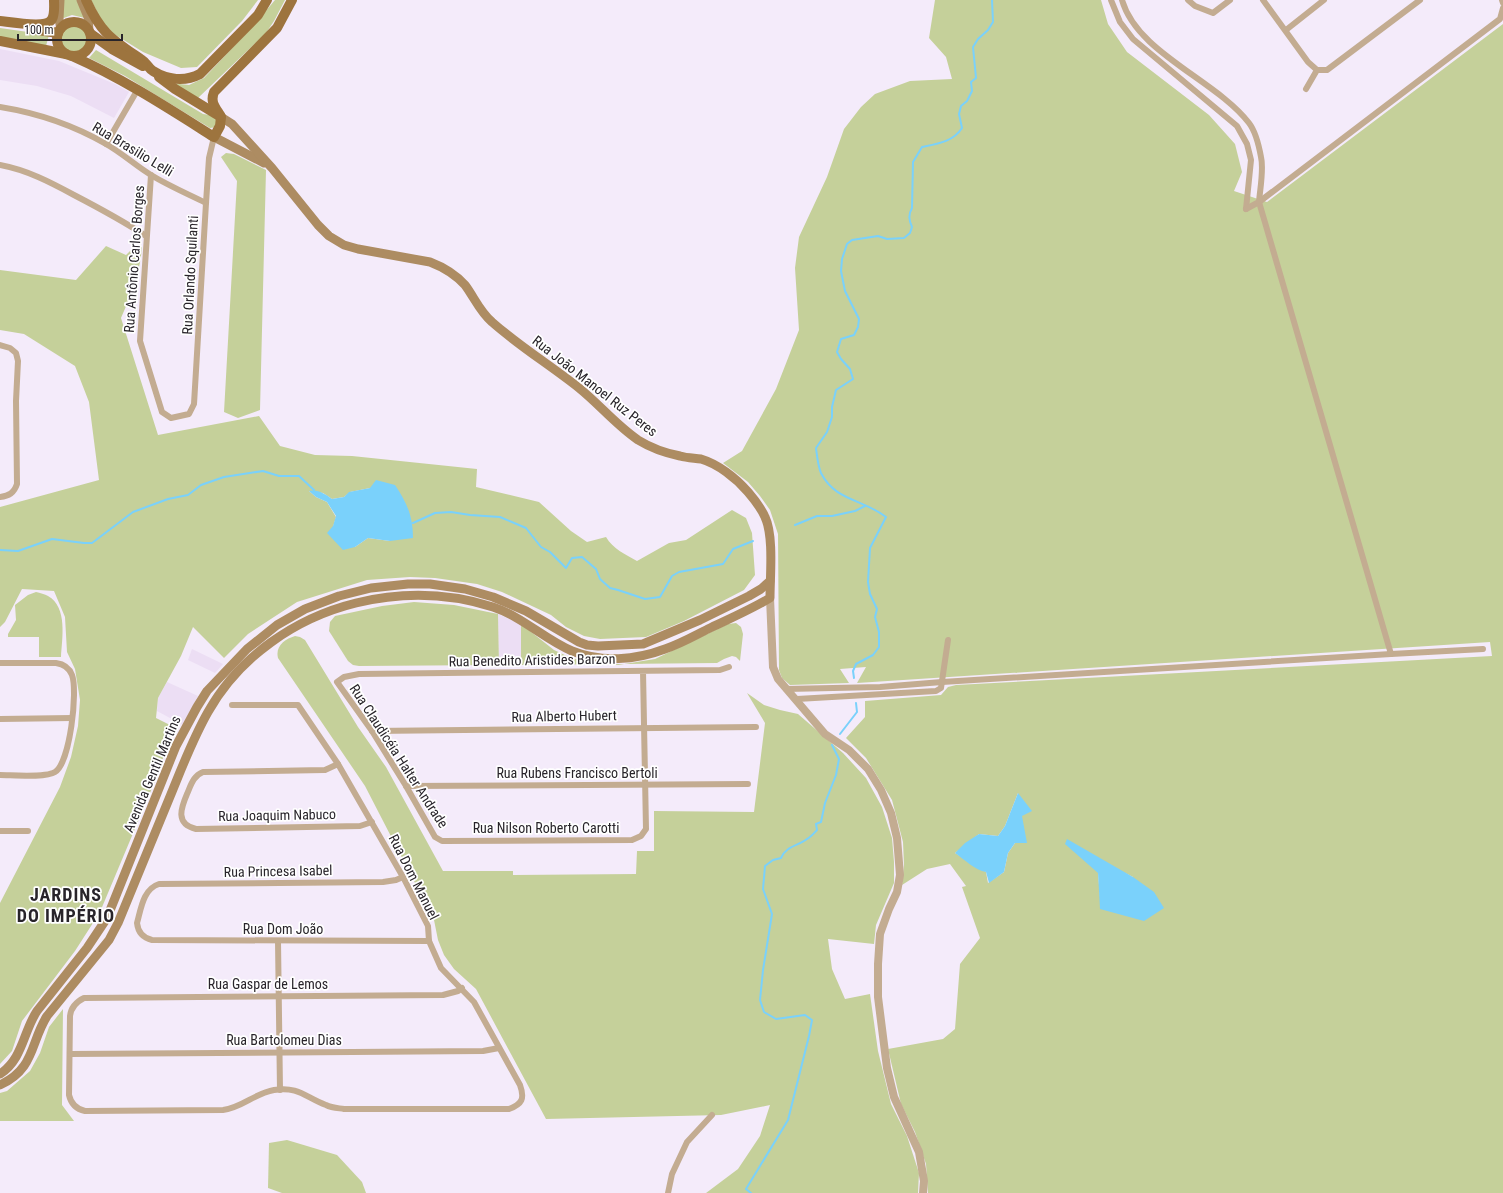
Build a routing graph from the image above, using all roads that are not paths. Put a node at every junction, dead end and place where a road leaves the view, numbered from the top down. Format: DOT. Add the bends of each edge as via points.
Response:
graph roads {
  1 [pos="54,0"];
  2 [pos="60,0"];
  3 [pos="82,0"];
  4 [pos="86,0"];
  5 [pos="267,0"];
  6 [pos="292,0"];
  7 [pos="1111,0"];
  8 [pos="1122,0"];
  9 [pos="1188,0"];
  10 [pos="1230,0"];
  11 [pos="1264,0"];
  12 [pos="1324,0"];
  13 [pos="1420,0"];
  14 [pos="1503,8"];
  15 [pos="0,21"];
  16 [pos="0,25"];
  17 [pos="1286,30"];
  18 [pos="60,31"];
  19 [pos="90,33"];
  20 [pos="0,41"];
  21 [pos="69,55"];
  22 [pos="1317,70"];
  23 [pos="152,71"];
  24 [pos="1306,88"];
  25 [pos="138,89"];
  26 [pos="0,107"];
  27 [pos="221,117"];
  28 [pos="214,137"];
  29 [pos="106,144"];
  30 [pos="0,165"];
  31 [pos="272,168"];
  32 [pos="151,175"];
  33 [pos="1259,202"];
  34 [pos="206,203"];
  35 [pos="146,236"];
  36 [pos="0,345"];
  37 [pos="162,412"];
  38 [pos="0,497"];
  39 [pos="770,581"];
  40 [pos="749,596"];
  41 [pos="770,598"];
  42 [pos="753,608"];
  43 [pos="305,609"];
  44 [pos="310,618"];
  45 [pos="298,619"];
  46 [pos="948,640"];
  47 [pos="256,642"];
  48 [pos="1484,649"];
  49 [pos="261,650"];
  50 [pos="250,652"];
  51 [pos="1391,654"];
  52 [pos="0,663"];
  53 [pos="729,667"];
  54 [pos="643,671"];
  55 [pos="337,682"];
  56 [pos="942,682"];
  57 [pos="786,689"];
  58 [pos="797,699"];
  59 [pos="232,705"];
  60 [pos="72,718"];
  61 [pos="0,719"];
  62 [pos="756,727"];
  63 [pos="644,728"];
  64 [pos="372,731"];
  65 [pos="338,764"];
  66 [pos="0,775"];
  67 [pos="645,784"];
  68 [pos="748,784"];
  69 [pos="406,786"];
  70 [pos="372,822"];
  71 [pos="0,831"];
  72 [pos="28,831"];
  73 [pos="442,841"];
  74 [pos="403,877"];
  75 [pos="140,933"];
  76 [pos="278,941"];
  77 [pos="429,941"];
  78 [pos="462,988"];
  79 [pos="278,996"];
  80 [pos="499,1048"];
  81 [pos="279,1052"];
  82 [pos="70,1054"];
  83 [pos="0,1074"];
  84 [pos="0,1085"];
  85 [pos="280,1090"];
  86 [pos="712,1115"];
  87 [pos="668,1193"];
  88 [pos="924,1193"];
  1 -- 15 [label="main road" via="53,17 48,23 40,25"];
  2 -- 18 [label="main road"];
  3 -- 19 [label="main road"];
  4 -- 23 [label="main road" via="96,20 110,38 145,62"];
  5 -- 23 [label="main road" via="258,15 200,74 192,78 178,79"];
  6 -- 27 [label="main road" via="277,28 214,92 212,103"];
  7 -- 33 [label="street" via="1120,22 1133,39 1237,126 1247,144 1251,160 1246,209"];
  8 -- 33 [label="street" via="1134,25 1145,38 1212,88 1250,123 1262,159"];
  9 -- 10 [label="street" via="1195,6 1213,13"];
  11 -- 17 [label="street"];
  12 -- 17 [label="street"];
  13 -- 22 [label="street" via="1327,70"];
  14 -- 33 [label="street" via="1500,19"];
  16 -- 18 [label="main road"];
  17 -- 22 [label="street" via="1308,62"];
  18 -- 19 [label="main road" via="67,24 76,22 84,24"];
  18 -- 21 [label="main road" via="58,44"];
  19 -- 21 [label="main road" via="91,43 87,50 80,55"];
  19 -- 23 [label="main road" via="126,58"];
  20 -- 21 [label="main road"];
  21 -- 25 [label="main road" via="96,66"];
  22 -- 24 [label="street"];
  23 -- 27 [label="main road" via="174,89"];
  25 -- 28 [label="main road"];
  25 -- 29 [label="street"];
  26 -- 29 [label="street, Rua Brasilio Lelli" via="46,117"];
  27 -- 28 [label="main road" via="220,126"];
  27 -- 31 [label="main road, Rua João Manoel Ruz Peres" via="232,124"];
  28 -- 31 [label="main road, Rua João Manoel Ruz Peres"];
  28 -- 34 [label="street, Rua Orlando Squilanti" via="209,158"];
  29 -- 32 [label="street, Rua Brasilio Lelli"];
  30 -- 35 [label="street" via="47,180"];
  31 -- 39 [label="main road, Rua João Manoel Ruz Peres" via="329,236 344,245 358,249 424,260 454,274 486,315 508,336 594,400 636,438 652,448 714,464 734,479 747,491 765,518 769,531"];
  32 -- 34 [label="street, Rua Brasilio Lelli"];
  32 -- 35 [label="street, Rua Antônio Carlos Borges"];
  33 -- 51 [label="street"];
  34 -- 37 [label="street, Rua Orlando Squilanti" via="194,404 189,414 171,418"];
  35 -- 37 [label="street, Rua Antônio Carlos Borges" via="140,341"];
  36 -- 38 [label="street" via="10,348 18,356 17,484 14,491"];
  39 -- 40 [label="main road, Avenida Gentil Martins"];
  39 -- 41 [label="main road, Rua João Manoel Ruz Peres"];
  40 -- 42 [label="street"];
  40 -- 43 [label="main road, Avenida Gentil Martins" via="658,639 643,644 618,646 587,645 526,611 493,597 465,589 430,584 371,588 339,596"];
  41 -- 42 [label="main road, Avenida Gentil Martins"];
  41 -- 57 [label="street, Rua João Manoel Ruz Peres" via="774,667 778,679"];
  42 -- 44 [label="main road, Avenida Gentil Martins" via="667,649 639,657 616,658 590,657 572,650 522,619 493,607 461,599 402,596 371,599"];
  43 -- 44 [label="main road"];
  43 -- 45 [label="main road, Avenida Gentil Martins"];
  44 -- 45 [label="main road, Avenida Gentil Martins"];
  45 -- 47 [label="main road, Avenida Gentil Martins" via="277,625"];
  45 -- 49 [label="main road, Avenida Gentil Martins"];
  46 -- 56 [label="street"];
  47 -- 49 [label="main road"];
  47 -- 50 [label="main road, Avenida Gentil Martins"];
  48 -- 51 [label="street"];
  49 -- 50 [label="main road, Avenida Gentil Martins"];
  50 -- 83 [label="main road, Avenida Gentil Martins" via="208,691 197,707 176,746 107,918 87,948 30,1020 17,1056 7,1070"];
  50 -- 84 [label="main road, Avenida Gentil Martins" via="226,684 192,744 109,940 48,1016 27,1062 13,1077"];
  51 -- 56 [label="street"];
  52 -- 60 [label="street" via="56,663 66,667 73,679"];
  53 -- 54 [label="street, Rua Benedito Aristides Barzon" via="720,670"];
  54 -- 55 [label="street, Rua Benedito Aristides Barzon" via="359,674 344,677"];
  54 -- 63 [label="street"];
  55 -- 64 [label="street, Rua Claudicéia Halter Andrade"];
  56 -- 57 [label="street" via="880,687"];
  56 -- 58 [label="street" via="941,688 936,691"];
  57 -- 58 [label="street, Rua João Manoel Ruz Peres"];
  58 -- 88 [label="street, Rua João Manoel Ruz Peres" via="825,734 864,764 881,790 891,813 897,838 900,875 897,892 880,934 878,997 887,1068 894,1097 919,1152"];
  59 -- 65 [label="street, Rua Dom Manuel" via="298,705"];
  60 -- 61 [label="street"];
  60 -- 66 [label="street" via="62,763 54,772 45,775"];
  62 -- 63 [label="street, Rua Alberto Hubert"];
  63 -- 64 [label="street, Rua Alberto Hubert"];
  63 -- 67 [label="street"];
  64 -- 69 [label="street, Rua Claudicéia Halter Andrade"];
  65 -- 70 [label="street, Rua Dom Manuel"];
  65 -- 70 [label="street, Rua Joaquim Nabuco" via="325,770 198,774 192,780 181,814 184,822 196,829 360,826"];
  67 -- 68 [label="street, Rua Rubens Francisco Bertoli"];
  67 -- 69 [label="street, Rua Rubens Francisco Bertoli"];
  67 -- 73 [label="street, Rua Nilson Roberto Carotti" via="646,829 641,836 632,840"];
  69 -- 73 [label="street, Rua Claudicéia Halter Andrade" via="432,833"];
  70 -- 74 [label="street, Rua Dom Manuel"];
  71 -- 72 [label="street"];
  74 -- 75 [label="street, Rua Princesa Isabel" via="383,882 160,884 152,887 146,896 137,923"];
  74 -- 77 [label="street, Rua Dom Manuel" via="428,926"];
  75 -- 76 [label="street, Rua Dom João" via="152,940"];
  76 -- 77 [label="street, Rua Dom João"];
  76 -- 79 [label="street"];
  77 -- 78 [label="street, Rua Dom Manuel" via="441,968"];
  78 -- 79 [label="street, Rua Gaspar de Lemos" via="458,992 443,995"];
  78 -- 80 [label="street, Rua Dom Manuel" via="474,1002"];
  79 -- 81 [label="street"];
  79 -- 82 [label="street, Rua Gaspar de Lemos" via="88,997 76,1004 70,1016"];
  80 -- 81 [label="street, Rua Bartolomeu Dias" via="483,1051"];
  80 -- 85 [label="street, Rua Dom Manuel" via="523,1094 521,1102 508,1109 344,1109 326,1105 301,1092"];
  81 -- 82 [label="street, Rua Bartolomeu Dias"];
  81 -- 85 [label="street"];
  82 -- 85 [label="street" via="69,1095 73,1105 85,1111 223,1110 242,1105 264,1092"];
  86 -- 87 [label="street" via="687,1142 672,1174"];
}
